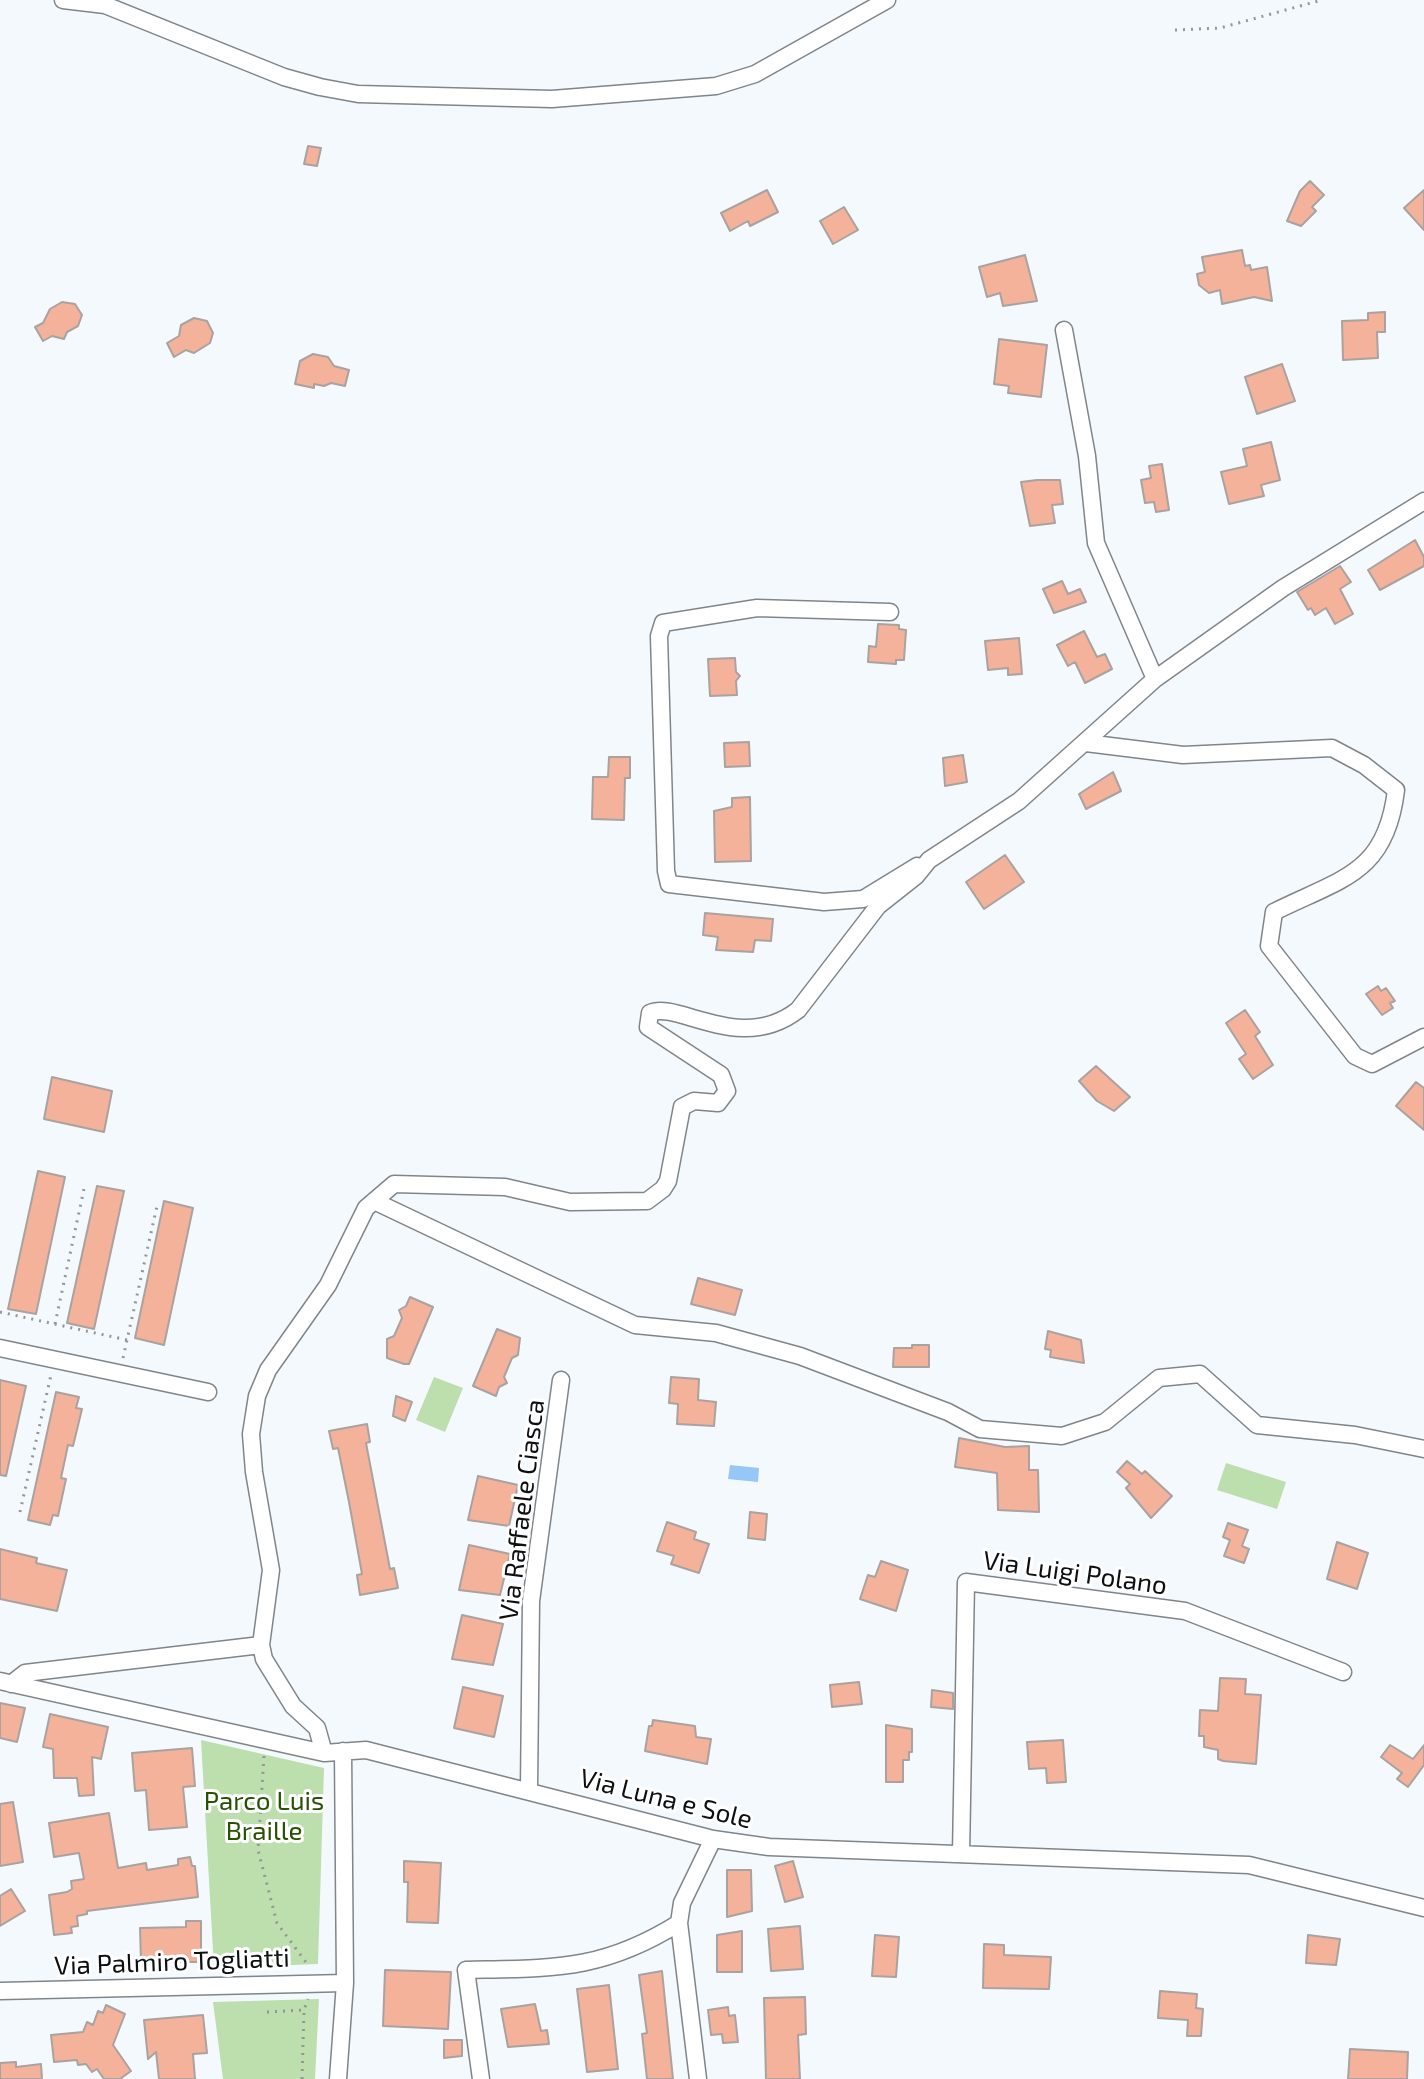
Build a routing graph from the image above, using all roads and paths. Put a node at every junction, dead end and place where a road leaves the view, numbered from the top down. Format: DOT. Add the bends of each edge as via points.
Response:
graph roads {
  1 [pos="63,0"];
  2 [pos="887,0"];
  3 [pos="1322,0"];
  4 [pos="1175,30"];
  5 [pos="1064,330"];
  6 [pos="1424,501"];
  7 [pos="890,612"];
  8 [pos="1155,679"];
  9 [pos="1086,743"];
  10 [pos="929,860"];
  11 [pos="1424,1037"];
  12 [pos="84,1189"];
  13 [pos="374,1201"];
  14 [pos="157,1206"];
  15 [pos="0,1312"];
  16 [pos="55,1324"];
  17 [pos="127,1340"];
  18 [pos="0,1348"];
  19 [pos="54,1360"];
  20 [pos="120,1374"];
  21 [pos="561,1380"];
  22 [pos="208,1392"];
  23 [pos="1424,1449"];
  24 [pos="20,1512"];
  25 [pos="261,1645"];
  26 [pos="1343,1672"];
  27 [pos="6,1682"];
  28 [pos="265,1751"];
  29 [pos="343,1751"];
  30 [pos="324,1753"];
  31 [pos="529,1789"];
  32 [pos="713,1839"];
  33 [pos="961,1854"];
  34 [pos="1424,1908"];
  35 [pos="679,1923"];
  36 [pos="308,1965"];
  37 [pos="345,1983"];
  38 [pos="0,1991"];
  39 [pos="308,1999"];
  40 [pos="304,2010"];
  41 [pos="267,2012"];
  42 [pos="302,2079"];
  43 [pos="338,2079"];
  44 [pos="481,2079"];
  45 [pos="698,2079"];
  1 -- 2 [label="street" via="105,5 320,87 358,94 552,99 716,86 755,74"];
  3 -- 4 [label="path" via="1220,28"];
  5 -- 8 [label="street" via="1087,456 1096,543"];
  6 -- 8 [label="street" via="1283,588"];
  7 -- 10 [label="street" via="757,608 663,623 659,636 666,871 669,884 824,902 863,899"];
  8 -- 9 [label="street"];
  9 -- 10 [label="street" via="1019,801"];
  9 -- 11 [label="street" via="1183,755 1332,748 1396,790 1383,846 1358,870 1274,912 1269,946 1355,1056 1372,1064"];
  10 -- 13 [label="street" via="878,906 786,1020 762,1027 720,1028 660,1010 650,1013 648,1027 721,1075 727,1091 718,1103 694,1101 682,1107 668,1181 655,1196 637,1203 570,1202 505,1187 411,1183 394,1184"];
  12 -- 16 [label="path"];
  13 -- 23 [label="street" via="635,1325 716,1333 800,1356 980,1429 1062,1436 1105,1422 1159,1378 1200,1374 1257,1425 1355,1435"];
  13 -- 25 [label="street" via="257,1396 251,1434 254,1472 271,1570"];
  14 -- 17 [label="path"];
  15 -- 16 [label="path"];
  16 -- 17 [label="path"];
  17 -- 20 [label="path"];
  18 -- 19 [label="street"];
  19 -- 20 [label="street"];
  19 -- 24 [label="path"];
  20 -- 22 [label="street"];
  21 -- 31 [label="street, Via Raffaele Ciasca" via="531,1601"];
  25 -- 27 [label="street" via="25,1673"];
  25 -- 30 [label="street" via="293,1706 317,1728"];
  26 -- 33 [label="street, Via Luigi Polano" via="1185,1611 966,1582"];
  27 -- 30 [label="street, Via Luna e Sole"];
  28 -- 36 [label="path" via="258,1850 277,1923"];
  29 -- 30 [label="street, Via Luna e Sole"];
  29 -- 31 [label="street, Via Luna e Sole" via="366,1750"];
  29 -- 37 [label="street"];
  31 -- 32 [label="street, Via Luna e Sole"];
  32 -- 33 [label="street, Via Luna e Sole" via="769,1847"];
  32 -- 35 [label="street" via="682,1903"];
  33 -- 34 [label="street, Via Luna e Sole" via="1249,1865"];
  35 -- 44 [label="street" via="640,1947 568,1968 466,1970"];
  35 -- 45 [label="street"];
  37 -- 38 [label="street, Via Palmiro Togliatti"];
  37 -- 43 [label="street"];
  39 -- 40 [label="path"];
  40 -- 41 [label="path"];
  40 -- 42 [label="path"];
}
